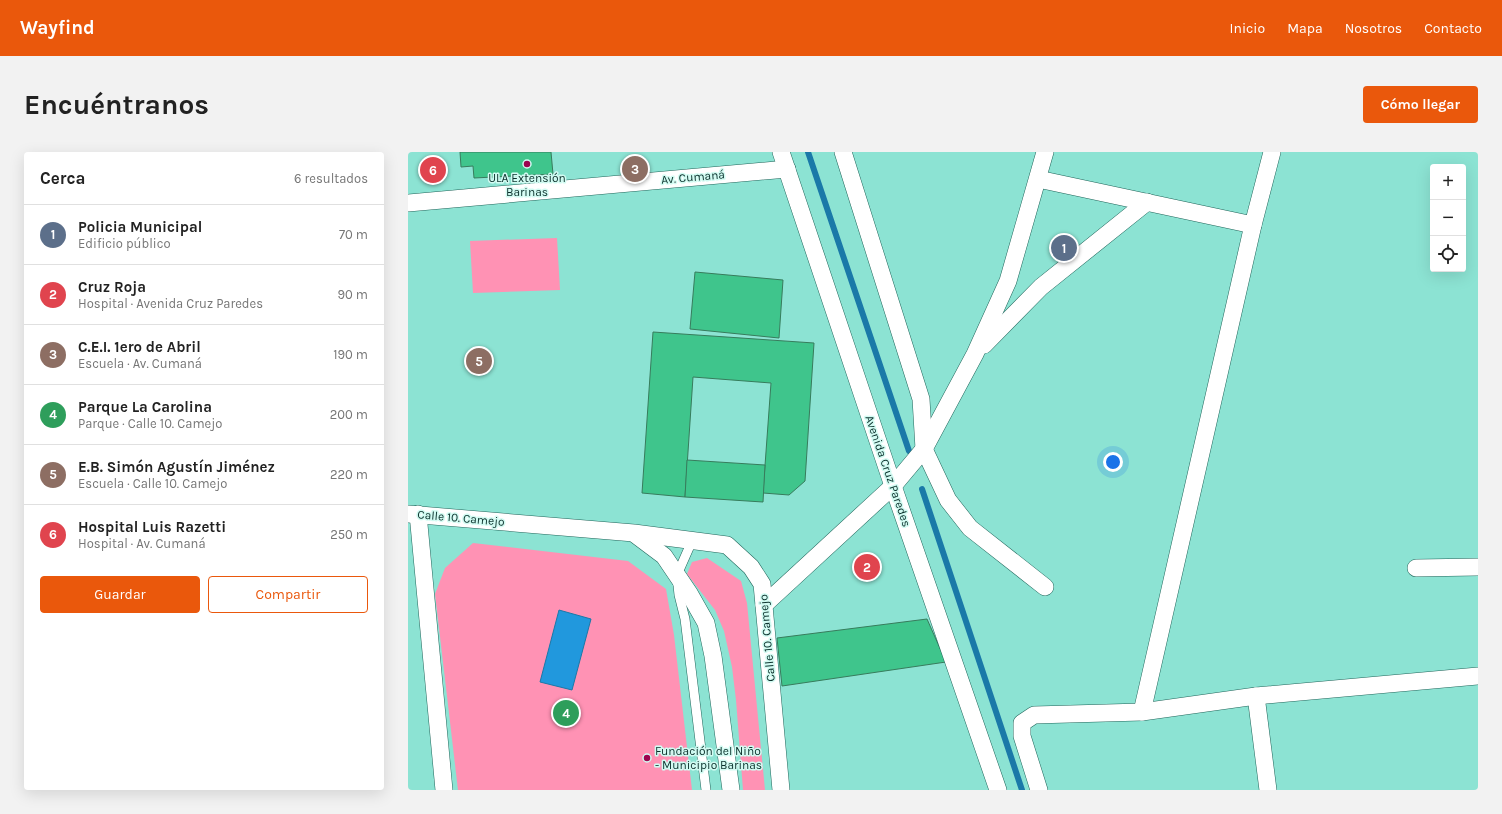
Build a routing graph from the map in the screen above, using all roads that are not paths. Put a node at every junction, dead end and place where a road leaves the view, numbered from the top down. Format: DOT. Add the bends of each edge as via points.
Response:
graph roads {
  1 [pos="781,152"];
  2 [pos="843,152"];
  3 [pos="1045,152"];
  4 [pos="1272,152"];
  5 [pos="787,169"];
  6 [pos="1038,179"];
  7 [pos="1147,202"];
  8 [pos="408,203"];
  9 [pos="1253,225"];
  10 [pos="975,354"];
  11 [pos="924,449"];
  12 [pos="893,486"];
  13 [pos="413,514"];
  14 [pos="634,533"];
  15 [pos="692,541"];
  16 [pos="1478,567"];
  17 [pos="1416,568"];
  18 [pos="677,575"];
  19 [pos="1045,587"];
  20 [pos="764,605"];
  21 [pos="1478,676"];
  22 [pos="1256,696"];
  23 [pos="1142,712"];
  24 [pos="444,790"];
  25 [pos="706,790"];
  26 [pos="731,790"];
  27 [pos="781,790"];
  28 [pos="998,790"];
  29 [pos="1039,790"];
  30 [pos="1268,790"];
  1 -- 5 [label="street, Avenida Cruz Paredes"];
  2 -- 11 [label="street" via="921,399"];
  3 -- 6 [label="street"];
  4 -- 9 [label="street"];
  5 -- 8 [label="street, Av. Cumaná"];
  5 -- 12 [label="street, Avenida Cruz Paredes"];
  6 -- 7 [label="street"];
  6 -- 10 [label="street" via="1008,281"];
  7 -- 9 [label="street"];
  7 -- 10 [label="street" via="1040,287"];
  9 -- 23 [label="street"];
  10 -- 11 [label="street"];
  11 -- 12 [label="street"];
  11 -- 19 [label="street" via="948,500 970,528"];
  12 -- 20 [label="street"];
  12 -- 28 [label="street, Avenida Cruz Paredes"];
  13 -- 14 [label="street, Calle 10. Camejo"];
  13 -- 24 [label="street"];
  14 -- 15 [label="street, Calle 10. Camejo"];
  14 -- 18 [label="street" via="664,556"];
  15 -- 18 [label="lane"];
  15 -- 20 [label="street, Calle 10. Camejo" via="727,545 751,567 762,584"];
  16 -- 17 [label="street"];
  18 -- 25 [label="lane"];
  18 -- 26 [label="street" via="706,623 713,656"];
  20 -- 27 [label="street, Calle 10. Camejo"];
  21 -- 22 [label="street"];
  22 -- 23 [label="street"];
  22 -- 30 [label="street"];
  23 -- 29 [label="street" via="1034,715 1022,723 1022,736"];
}
